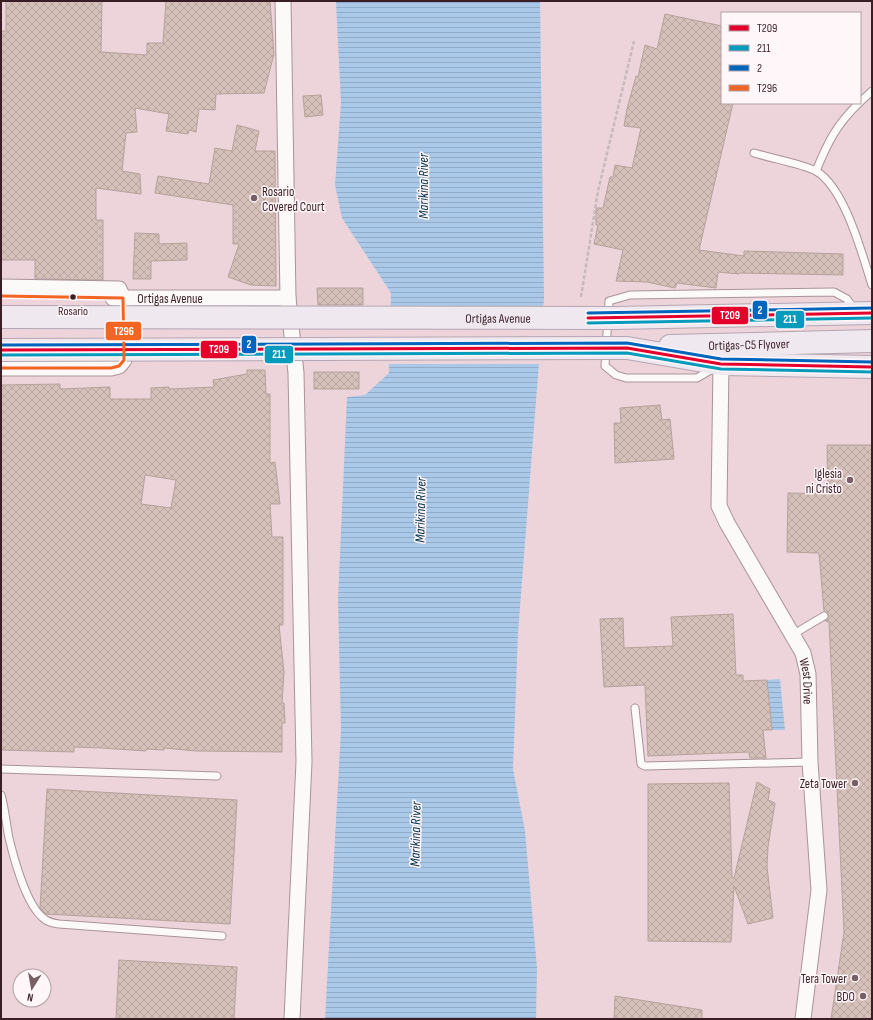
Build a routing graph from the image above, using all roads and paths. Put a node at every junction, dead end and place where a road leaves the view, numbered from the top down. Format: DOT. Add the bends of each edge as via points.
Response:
graph roads {
  1 [pos="283,1"];
  2 [pos="634,41"];
  3 [pos="872,91"];
  4 [pos="861,102"];
  5 [pos="859,104"];
  6 [pos="754,153"];
  7 [pos="816,171"];
  8 [pos="872,285"];
  9 [pos="1,287"];
  10 [pos="1,296"];
  11 [pos="123,298"];
  12 [pos="288,298"];
  13 [pos="581,299"];
  14 [pos="864,313"];
  15 [pos="1,317"];
  16 [pos="872,341"];
  17 [pos="1,350"];
  18 [pos="719,354"];
  19 [pos="872,367"];
  20 [pos="1,368"];
  21 [pos="824,616"];
  22 [pos="792,635"];
  23 [pos="635,708"];
  24 [pos="810,762"];
  25 [pos="1,769"];
  26 [pos="217,776"];
  27 [pos="1,795"];
  28 [pos="222,936"];
  29 [pos="292,1019"];
  30 [pos="803,1019"];
  1 -- 12 [label="street"];
  2 -- 13 [label="path" via="598,191"];
  3 -- 4 [label="lane"];
  5 -- 7 [label="lane" via="843,118 828,142"];
  6 -- 7 [label="lane"];
  7 -- 8 [label="lane" via="831,183 845,208"];
  9 -- 11 [label="street, Ortigas Avenue" via="119,289"];
  10 -- 11 [label="street, Ortigas Avenue"];
  11 -- 12 [label="street, Ortigas Avenue"];
  11 -- 20 [label="street, Ortigas Avenue" via="124,360 119,366"];
  12 -- 29 [label="street" via="296,373 304,762"];
  14 -- 15 [label="main road, Ortigas Avenue, bridge" via="614,318"];
  14 -- 18 [label="lane" via="834,292 630,295 609,301 605,366 616,375 626,378 697,378"];
  16 -- 18 [label="main road, Ortigas-C5 Flyover"];
  17 -- 18 [label="main road, bridge" via="621,348"];
  18 -- 19 [label="main road"];
  18 -- 22 [label="street, West Drive" via="719,506"];
  21 -- 22 [label="lane"];
  22 -- 24 [label="street, West Drive" via="803,653 808,674"];
  23 -- 24 [label="lane" via="641,764 645,766"];
  24 -- 30 [label="street, West Drive" via="819,890"];
  25 -- 26 [label="lane"];
  27 -- 28 [label="lane" via="9,837 26,892 32,906 49,922"];
}
